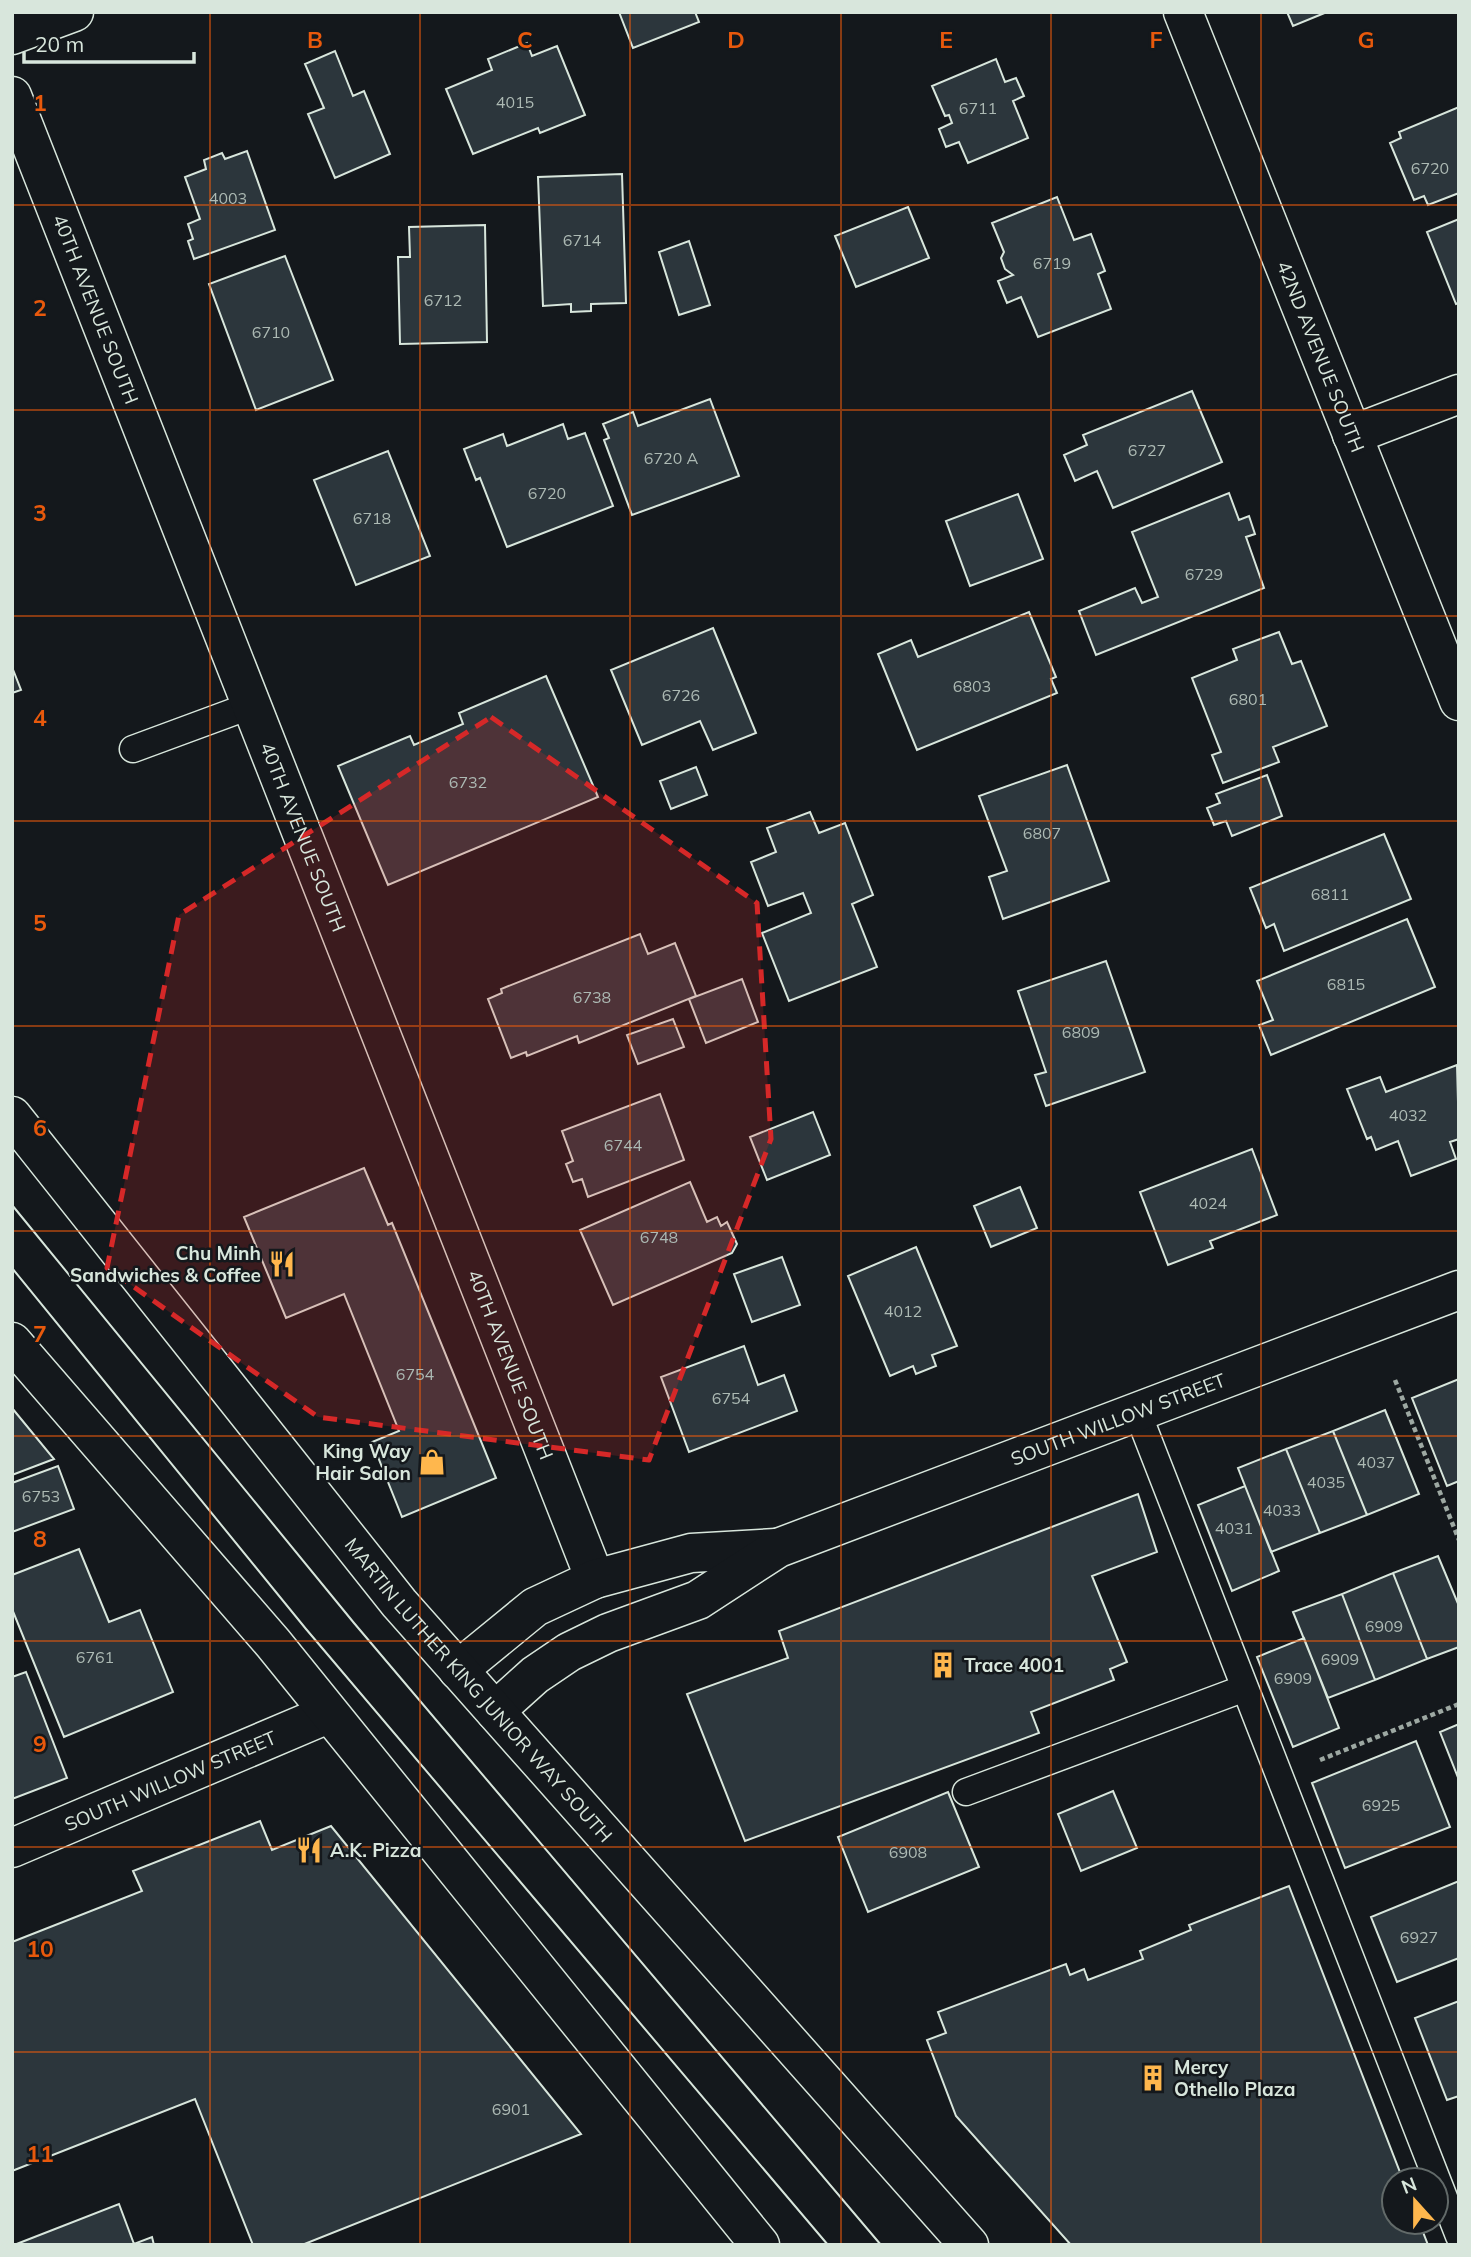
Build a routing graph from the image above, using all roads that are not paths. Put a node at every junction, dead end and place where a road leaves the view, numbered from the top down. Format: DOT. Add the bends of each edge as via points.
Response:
graph roads {
  1 [pos="74,12"];
  2 [pos="1183,12"];
  3 [pos="12,35"];
  4 [pos="12,96"];
  5 [pos="1459,394"];
  6 [pos="1352,435"];
  7 [pos="1459,701"];
  8 [pos="252,705"];
  9 [pos="133,749"];
  10 [pos="12,1116"];
  11 [pos="1459,1290"];
  12 [pos="12,1342"];
  13 [pos="1137,1411"];
  14 [pos="778,1548"];
  15 [pos="595,1578"];
  16 [pos="458,1670"];
  17 [pos="1245,1688"];
  18 [pos="495,1711"];
  19 [pos="328,1713"];
  20 [pos="966,1792"];
  21 [pos="12,1848"];
  22 [pos="1459,2236"];
  23 [pos="760,2245"];
  24 [pos="969,2245"];
  1 -- 3 [label="street"];
  2 -- 6 [label="street, 42ND AVENUE SOUTH"];
  4 -- 8 [label="street, 40TH AVENUE SOUTH"];
  5 -- 6 [label="street"];
  6 -- 7 [label="street, 42ND AVENUE SOUTH"];
  8 -- 9 [label="lane"];
  8 -- 15 [label="street, 40TH AVENUE SOUTH"];
  10 -- 16 [label="street, MARTIN LUTHER KING JUNIOR WAY SOUTH" via="398,1602"];
  11 -- 13 [label="street, SOUTH WILLOW STREET"];
  12 -- 19 [label="street"];
  13 -- 14 [label="street, SOUTH WILLOW STREET"];
  13 -- 17 [label="lane"];
  14 -- 15 [label="street, SOUTH WILLOW STREET" via="691,1553"];
  14 -- 18 [label="street, SOUTH WILLOW STREET" via="698,1600 569,1652 534,1675"];
  15 -- 16 [label="street, SOUTH WILLOW STREET" via="535,1606"];
  16 -- 18 [label="street, MARTIN LUTHER KING JUNIOR WAY SOUTH"];
  17 -- 20 [label="lane"];
  17 -- 22 [label="lane"];
  18 -- 24 [label="street, MARTIN LUTHER KING JUNIOR WAY SOUTH"];
  19 -- 21 [label="street, SOUTH WILLOW STREET"];
  19 -- 23 [label="street"];
}
